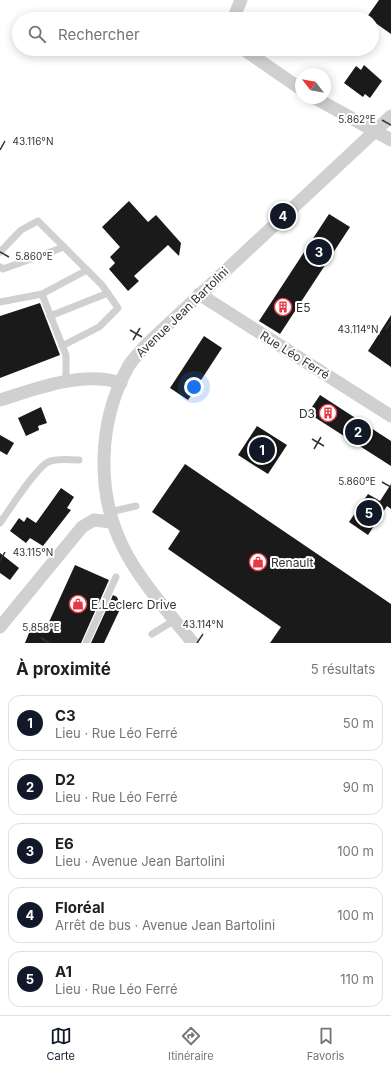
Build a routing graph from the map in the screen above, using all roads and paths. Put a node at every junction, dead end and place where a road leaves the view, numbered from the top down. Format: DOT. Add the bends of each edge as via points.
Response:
graph roads {
  1 [pos="241,0"];
  2 [pos="236,12"];
  3 [pos="253,56"];
  4 [pos="295,85"];
  5 [pos="326,104"];
  6 [pos="391,116"];
  7 [pos="375,130"];
  8 [pos="391,140"];
  9 [pos="64,247"];
  10 [pos="0,252"];
  11 [pos="0,267"];
  12 [pos="87,270"];
  13 [pos="42,294"];
  14 [pos="108,294"];
  15 [pos="199,294"];
  16 [pos="0,302"];
  17 [pos="50,316"];
  18 [pos="62,346"];
  19 [pos="66,380"];
  20 [pos="121,383"];
  21 [pos="0,400"];
  22 [pos="391,416"];
  23 [pos="79,460"];
  24 [pos="136,506"];
  25 [pos="110,517"];
  26 [pos="0,523"];
  27 [pos="116,577"];
  28 [pos="174,620"];
  29 [pos="0,627"];
  30 [pos="152,634"];
  31 [pos="86,643"];
  32 [pos="193,643"];
  1 -- 2 [label="street"];
  3 -- 4 [label="street"];
  5 -- 7 [label="street"];
  6 -- 7 [label="street, Avenue Jean Bartolini"];
  7 -- 8 [label="street"];
  7 -- 15 [label="street, Avenue Jean Bartolini"];
  9 -- 10 [label="lane" via="38,220 21,230"];
  9 -- 11 [label="lane" via="3,269"];
  9 -- 12 [label="lane"];
  12 -- 13 [label="lane"];
  12 -- 14 [label="lane"];
  13 -- 16 [label="lane"];
  13 -- 17 [label="lane"];
  14 -- 17 [label="lane"];
  14 -- 18 [label="lane" via="118,308 99,327"];
  15 -- 20 [label="street, Avenue Jean Bartolini" via="146,345 127,368"];
  15 -- 22 [label="street, Rue Léo Ferré"];
  17 -- 18 [label="lane"];
  18 -- 19 [label="lane" via="66,355"];
  19 -- 20 [label="street" via="112,379"];
  19 -- 21 [label="street"];
  20 -- 25 [label="street, Avenue Jean Bartolini" via="112,403 106,435 104,485"];
  23 -- 26 [label="lane" via="60,459 48,462 38,471"];
  24 -- 25 [label="lane"];
  25 -- 28 [label="street, Avenue Jean Bartolini" via="123,549"];
  25 -- 29 [label="street" via="94,520 82,527"];
  27 -- 31 [label="lane"];
  28 -- 30 [label="lane"];
  28 -- 32 [label="street, Avenue Jean Bartolini"];
}
